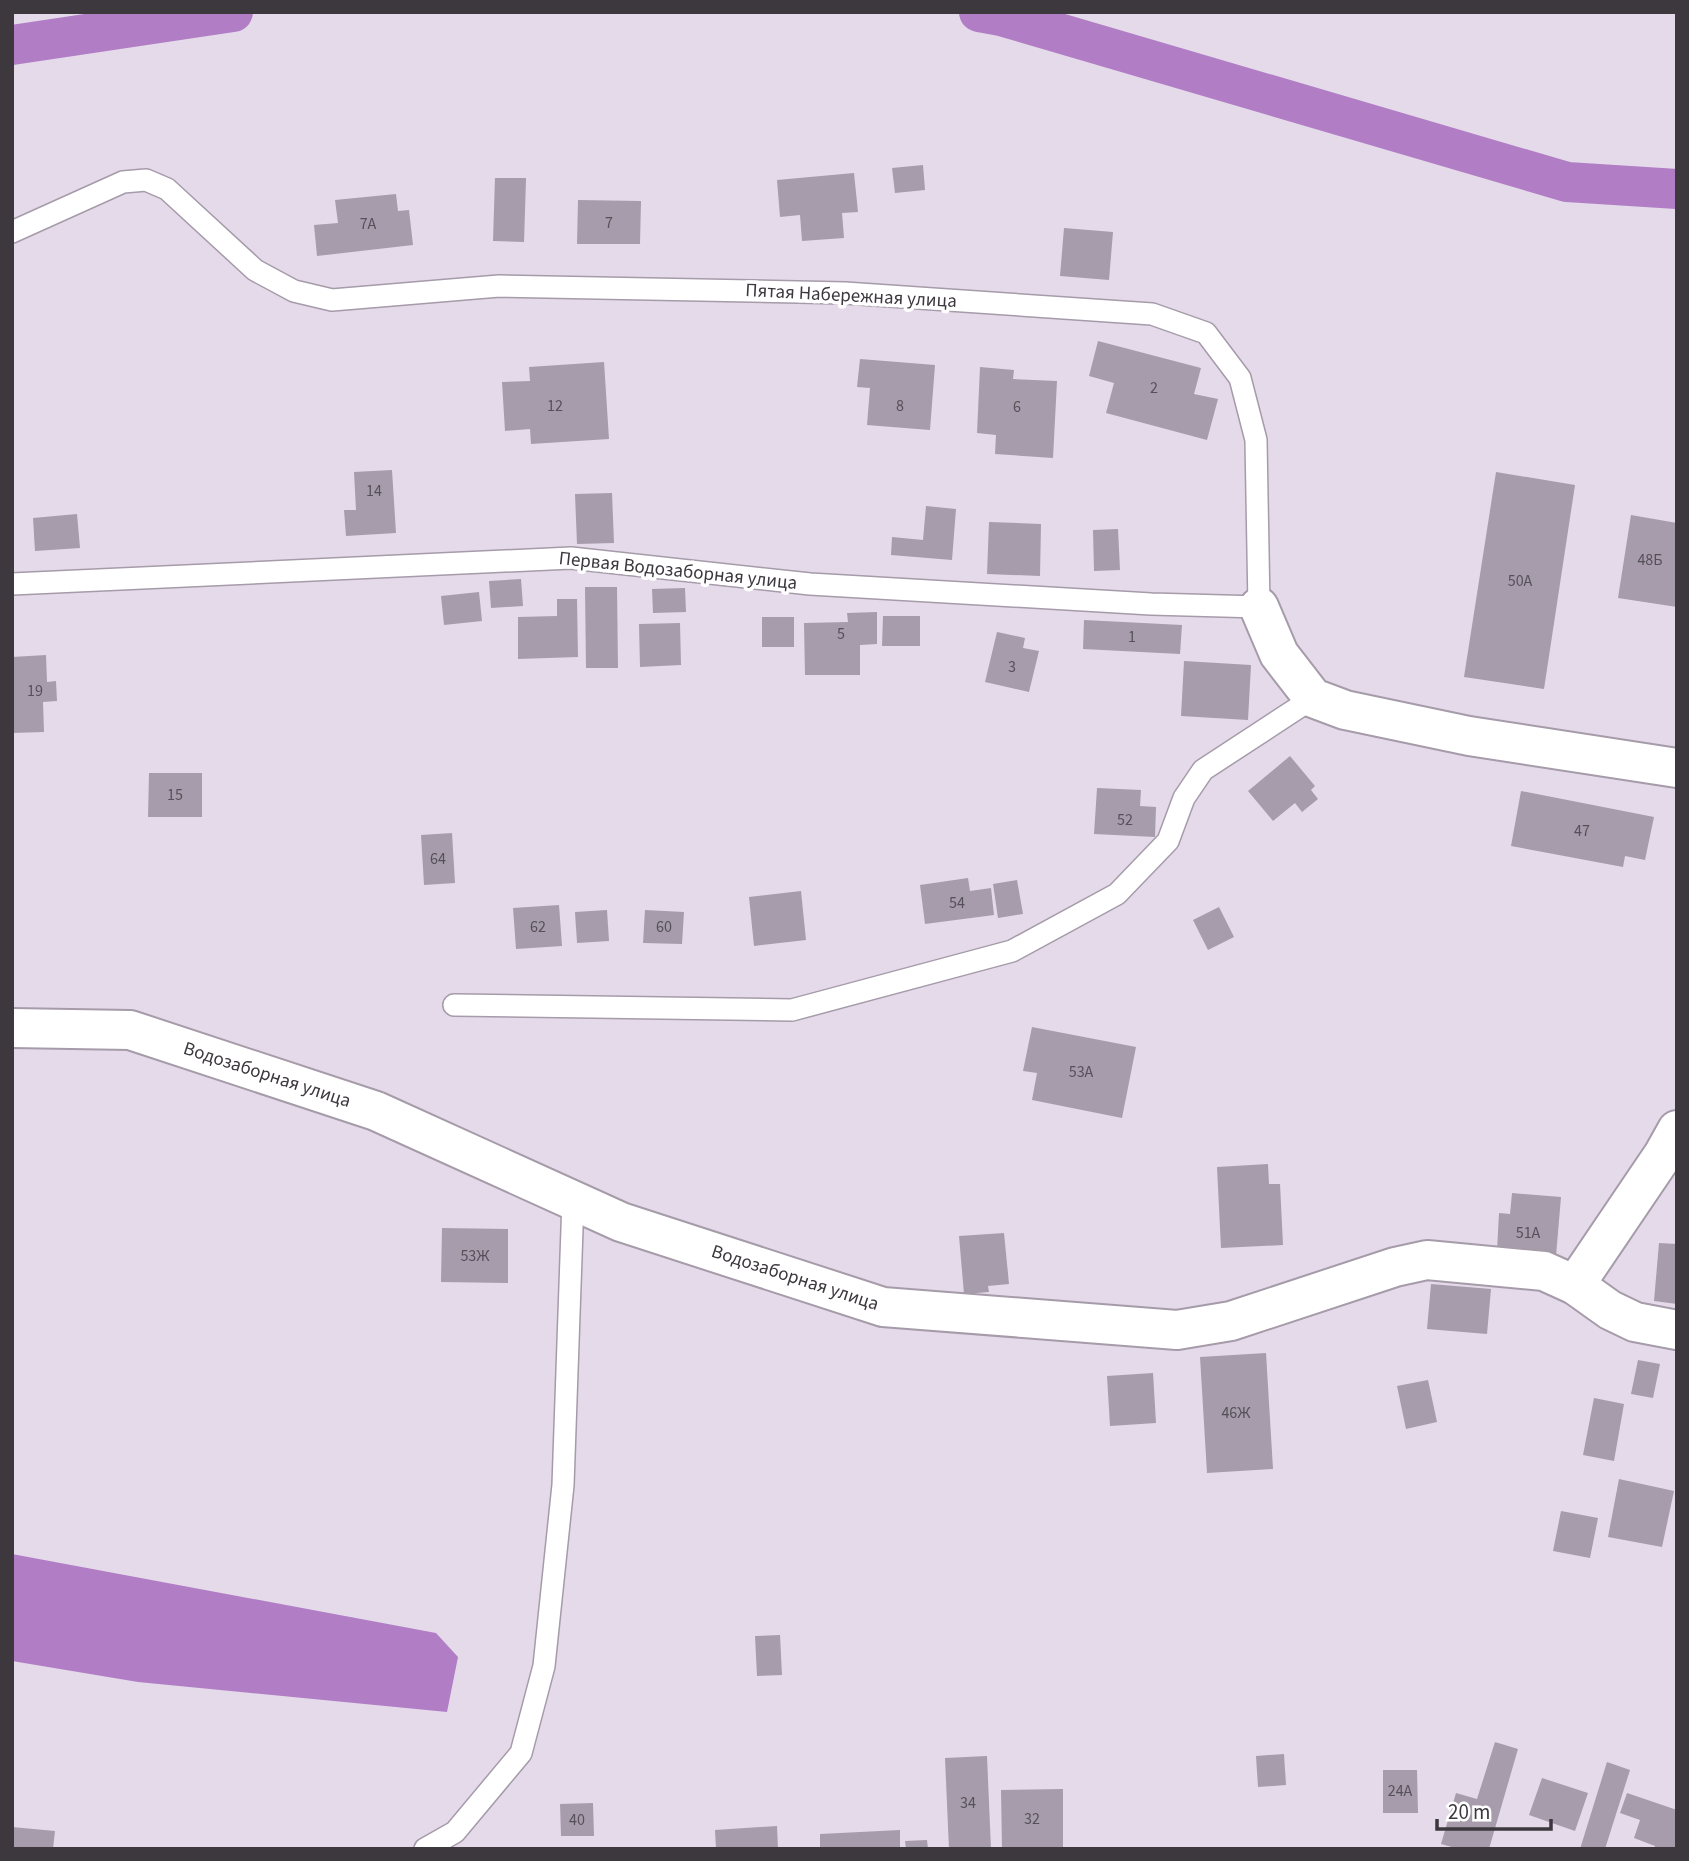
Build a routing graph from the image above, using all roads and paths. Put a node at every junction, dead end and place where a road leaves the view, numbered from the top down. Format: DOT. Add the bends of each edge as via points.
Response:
graph roads {
  1 [pos="12,232"];
  2 [pos="12,584"];
  3 [pos="1259,607"];
  4 [pos="1313,698"];
  5 [pos="1677,768"];
  6 [pos="454,1005"];
  7 [pos="12,1028"];
  8 [pos="1677,1130"];
  9 [pos="573,1200"];
  10 [pos="1575,1285"];
  11 [pos="1677,1330"];
  12 [pos="425,1849"];
  1 -- 3 [label="lane, Пятая Набережная улица" via="123,182 146,180 167,189 255,270 294,291 332,300 513,286 845,293 1152,314 1206,333 1240,378 1256,440"];
  2 -- 3 [label="lane, Первая Водозаборная улица" via="571,558 810,584"];
  3 -- 4 [label="street" via="1279,654"];
  4 -- 5 [label="street" via="1345,710 1469,736"];
  4 -- 6 [label="lane" via="1203,770 1184,799 1168,841 1117,894 1012,951 792,1010"];
  7 -- 9 [label="street, Водозаборная улица" via="130,1030 376,1111"];
  8 -- 10 [label="street"];
  9 -- 10 [label="street, Водозаборная улица" via="621,1222 883,1307 1177,1330 1231,1321 1427,1260 1545,1271"];
  9 -- 12 [label="lane" via="563,1485 544,1666 522,1753 455,1832"];
  10 -- 11 [label="street, Водозаборная улица" via="1635,1322"];
}
